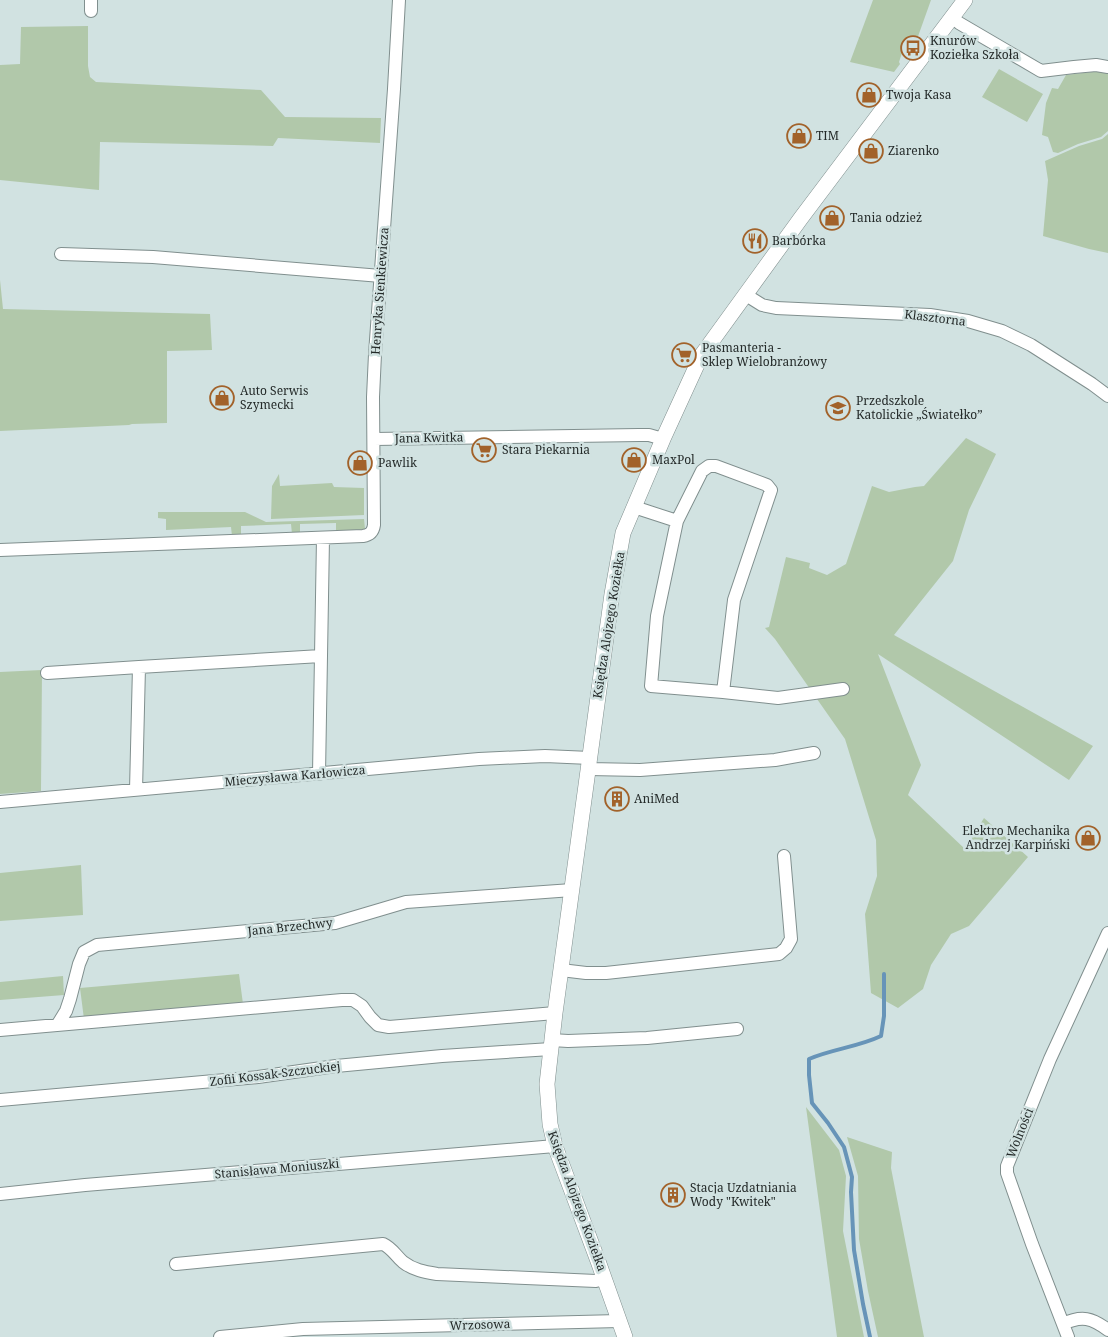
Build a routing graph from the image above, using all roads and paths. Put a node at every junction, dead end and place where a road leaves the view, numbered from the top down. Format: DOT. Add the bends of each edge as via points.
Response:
graph roads {
  1 [pos="400,0"];
  2 [pos="965,0"];
  3 [pos="952,17"];
  4 [pos="1108,67"];
  5 [pos="61,254"];
  6 [pos="380,276"];
  7 [pos="746,295"];
  8 [pos="1108,396"];
  9 [pos="374,439"];
  10 [pos="663,439"];
  11 [pos="634,506"];
  12 [pos="677,521"];
  13 [pos="323,538"];
  14 [pos="0,550"];
  15 [pos="321,656"];
  16 [pos="139,667"];
  17 [pos="47,673"];
  18 [pos="843,689"];
  19 [pos="723,692"];
  20 [pos="814,753"];
  21 [pos="589,763"];
  22 [pos="319,774"];
  23 [pos="136,790"];
  24 [pos="0,802"];
  25 [pos="784,856"];
  26 [pos="572,890"];
  27 [pos="1108,934"];
  28 [pos="561,970"];
  29 [pos="555,1013"];
  30 [pos="58,1024"];
  31 [pos="737,1029"];
  32 [pos="0,1030"];
  33 [pos="551,1044"];
  34 [pos="0,1100"];
  35 [pos="555,1146"];
  36 [pos="0,1194"];
  37 [pos="176,1264"];
  38 [pos="605,1279"];
  39 [pos="619,1321"];
  40 [pos="1063,1324"];
  41 [pos="1108,1330"];
  42 [pos="220,1337"];
  43 [pos="625,1337"];
  44 [pos="1068,1337"];
  1 -- 6 [label="street, Henryka Sienkiewicza"];
  2 -- 3 [label="street, Księdza Alojzego Koziełka"];
  3 -- 4 [label="street" via="1041,71"];
  3 -- 7 [label="street, Księdza Alojzego Koziełka"];
  5 -- 6 [label="street" via="172,259"];
  6 -- 9 [label="street, Henryka Sienkiewicza"];
  7 -- 8 [label="street, Klasztorna" via="762,305 776,308 930,315 968,321 1002,331 1030,345"];
  7 -- 10 [label="street, Księdza Alojzego Koziełka" via="701,356"];
  9 -- 10 [label="street, Jana Kwitka" via="643,435"];
  9 -- 13 [label="street, Henryka Sienkiewicza" via="373,530 366,535"];
  10 -- 11 [label="street, Księdza Alojzego Koziełka"];
  11 -- 12 [label="street"];
  11 -- 21 [label="street, Księdza Alojzego Koziełka" via="623,533 612,594"];
  12 -- 19 [label="street" via="657,616 651,686"];
  12 -- 19 [label="street" via="702,471 709,466 767,485 770,490 734,600"];
  13 -- 14 [label="street, Henryka Sienkiewicza"];
  13 -- 15 [label="street"];
  15 -- 16 [label="street"];
  15 -- 22 [label="street"];
  16 -- 17 [label="street"];
  16 -- 23 [label="street"];
  18 -- 19 [label="street" via="778,698"];
  20 -- 21 [label="street, Mieczysława Karłowicza" via="775,760 640,770"];
  21 -- 22 [label="street, Mieczysława Karłowicza" via="545,756 504,757"];
  21 -- 26 [label="street, Księdza Alojzego Koziełka"];
  22 -- 23 [label="street, Mieczysława Karłowicza"];
  23 -- 24 [label="street, Mieczysława Karłowicza"];
  25 -- 28 [label="street" via="790,939 779,954 606,973"];
  26 -- 28 [label="street, Księdza Alojzego Koziełka"];
  26 -- 30 [label="street, Jana Brzechwy" via="406,902 335,923 96,945 84,952 66,1011"];
  27 -- 40 [label="street, Wolności" via="1050,1059 1007,1166"];
  28 -- 29 [label="street, Księdza Alojzego Koziełka"];
  29 -- 30 [label="street" via="389,1027 378,1025 353,1000 342,1000"];
  29 -- 33 [label="street, Księdza Alojzego Koziełka"];
  30 -- 32 [label="street"];
  31 -- 33 [label="street, Zofii Kossak-Szczuckiej"];
  33 -- 34 [label="street, Zofii Kossak-Szczuckiej" via="258,1077"];
  33 -- 35 [label="street, Księdza Alojzego Koziełka" via="547,1084"];
  35 -- 36 [label="street, Stanisława Moniuszki"];
  35 -- 38 [label="street, Księdza Alojzego Koziełka"];
  37 -- 38 [label="street" via="383,1244 416,1270 437,1274"];
  38 -- 39 [label="street, Księdza Alojzego Koziełka"];
  39 -- 42 [label="street, Wrzosowa" via="303,1330"];
  39 -- 43 [label="street, Księdza Alojzego Koziełka"];
  40 -- 41 [label="street" via="1088,1318"];
  40 -- 44 [label="street, Wolności"];
}
